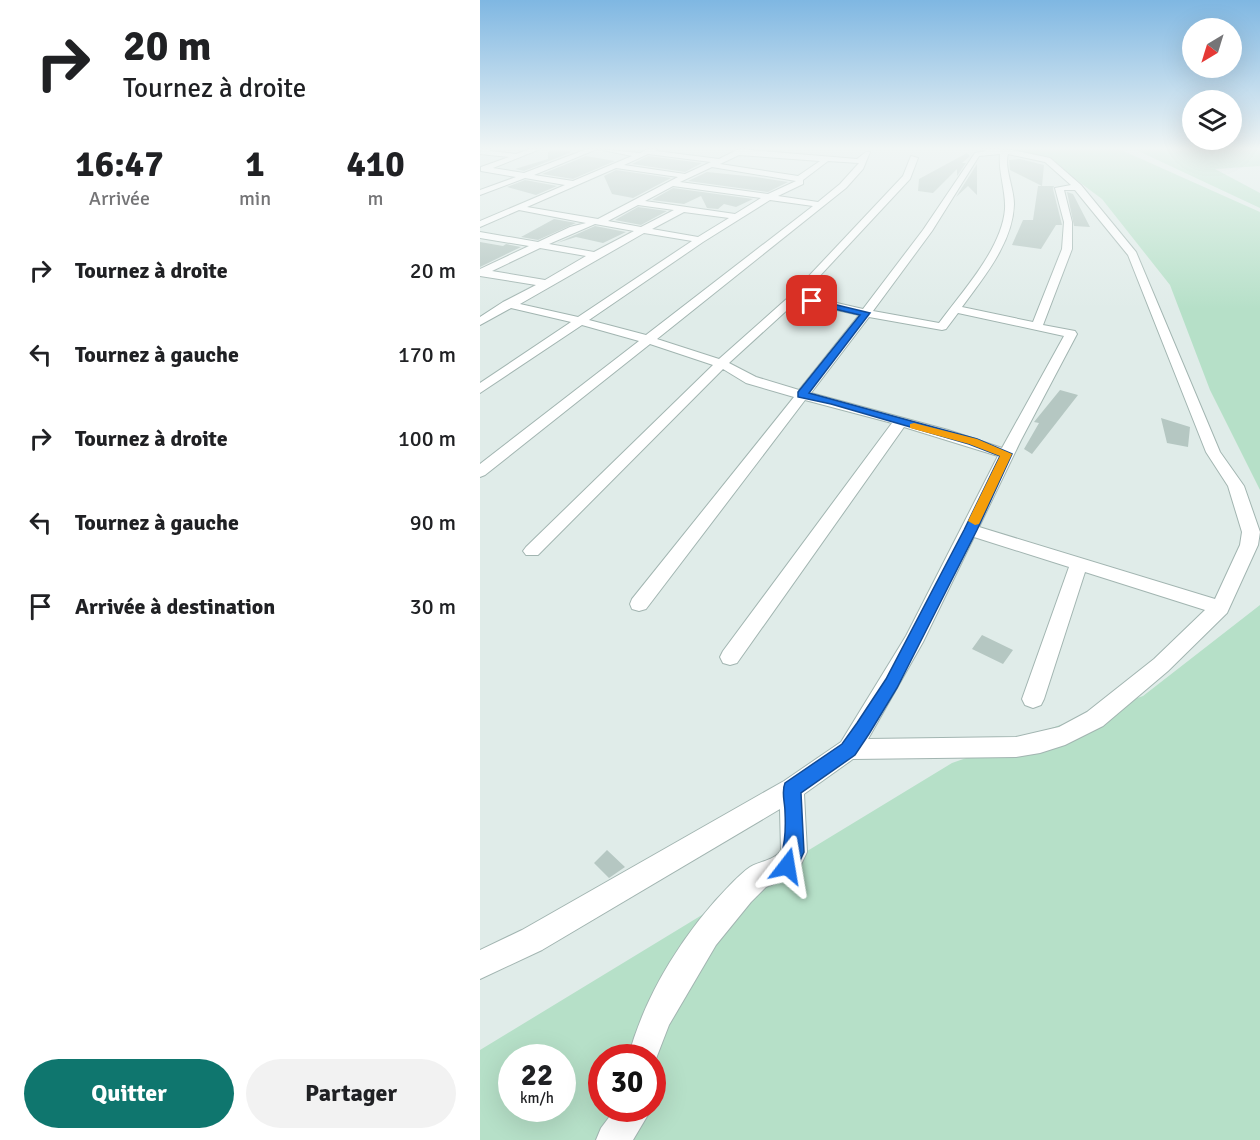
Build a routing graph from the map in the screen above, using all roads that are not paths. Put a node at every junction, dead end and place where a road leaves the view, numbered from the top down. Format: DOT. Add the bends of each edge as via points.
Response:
graph roads {
  1 [pos="533,202"];
  2 [pos="638,202"];
  3 [pos="639,202"];
  4 [pos="761,202"];
  5 [pos="805,202"];
  6 [pos="820,202"];
  7 [pos="883,202"];
  8 [pos="946,202"];
  9 [pos="1009,202"];
  10 [pos="1063,202"];
  11 [pos="1090,202"];
  12 [pos="817,204"];
  13 [pos="519,208"];
  14 [pos="682,209"];
  15 [pos="737,217"];
  16 [pos="595,222"];
  17 [pos="480,224"];
  18 [pos="641,230"];
  19 [pos="480,235"];
  20 [pos="700,240"];
  21 [pos="540,245"];
  22 [pos="595,255"];
  23 [pos="480,272"];
  24 [pos="544,284"];
  25 [pos="795,297"];
  26 [pos="507,304"];
  27 [pos="954,309"];
  28 [pos="866,313"];
  29 [pos="480,321"];
  30 [pos="580,321"];
  31 [pos="1038,326"];
  32 [pos="647,341"];
  33 [pos="721,364"];
  34 [pos="480,389"];
  35 [pos="802,394"];
  36 [pos="900,423"];
  37 [pos="1006,454"];
  38 [pos="480,472"];
  39 [pos="970,530"];
  40 [pos="532,552"];
  41 [pos="1079,563"];
  42 [pos="639,604"];
  43 [pos="1220,608"];
  44 [pos="730,657"];
  45 [pos="1033,699"];
  46 [pos="849,749"];
  47 [pos="792,789"];
  48 [pos="480,965"];
  49 [pos="646,1044"];
  50 [pos="626,1122"];
  51 [pos="614,1140"];
  1 -- 13 [label="street"];
  2 -- 16 [label="street"];
  3 -- 14 [label="street"];
  4 -- 15 [label="street"];
  5 -- 12 [label="street"];
  6 -- 12 [label="street"];
  7 -- 25 [label="street"];
  8 -- 28 [label="street"];
  9 -- 27 [label="street" via="1008,222 999,243"];
  10 -- 31 [label="street" via="1068,222 1067,249"];
  11 -- 43 [label="street" via="1133,254 1213,452 1236,486 1251,532"];
  12 -- 32 [label="street"];
  13 -- 16 [label="street"];
  13 -- 17 [label="street"];
  14 -- 15 [label="street"];
  14 -- 18 [label="street"];
  15 -- 20 [label="street"];
  16 -- 18 [label="street"];
  16 -- 21 [label="street"];
  18 -- 20 [label="street"];
  18 -- 22 [label="street"];
  19 -- 21 [label="street"];
  20 -- 30 [label="street"];
  21 -- 22 [label="street"];
  21 -- 23 [label="street"];
  22 -- 24 [label="street"];
  23 -- 24 [label="street"];
  24 -- 26 [label="street"];
  25 -- 28 [label="street"];
  25 -- 33 [label="street"];
  26 -- 29 [label="street"];
  26 -- 30 [label="street"];
  27 -- 28 [label="street" via="941,327"];
  27 -- 31 [label="street"];
  28 -- 35 [label="street"];
  30 -- 32 [label="street"];
  30 -- 34 [label="street"];
  31 -- 37 [label="street" via="1071,334"];
  32 -- 33 [label="street"];
  32 -- 38 [label="street"];
  33 -- 35 [label="street" via="747,379"];
  33 -- 40 [label="street"];
  35 -- 36 [label="street"];
  35 -- 42 [label="street"];
  36 -- 37 [label="street"];
  36 -- 44 [label="street"];
  37 -- 39 [label="street"];
  39 -- 41 [label="street"];
  39 -- 46 [label="street" via="891,684"];
  41 -- 43 [label="street"];
  41 -- 45 [label="street"];
  43 -- 46 [label="street" via="1095,719 1065,735 1016,747"];
  46 -- 47 [label="street"];
  47 -- 48 [label="street" via="542,934"];
  47 -- 49 [label="street" via="794,852 787,866 760,876 740,893 706,934"];
  50 -- 51 [label="street"];
}
